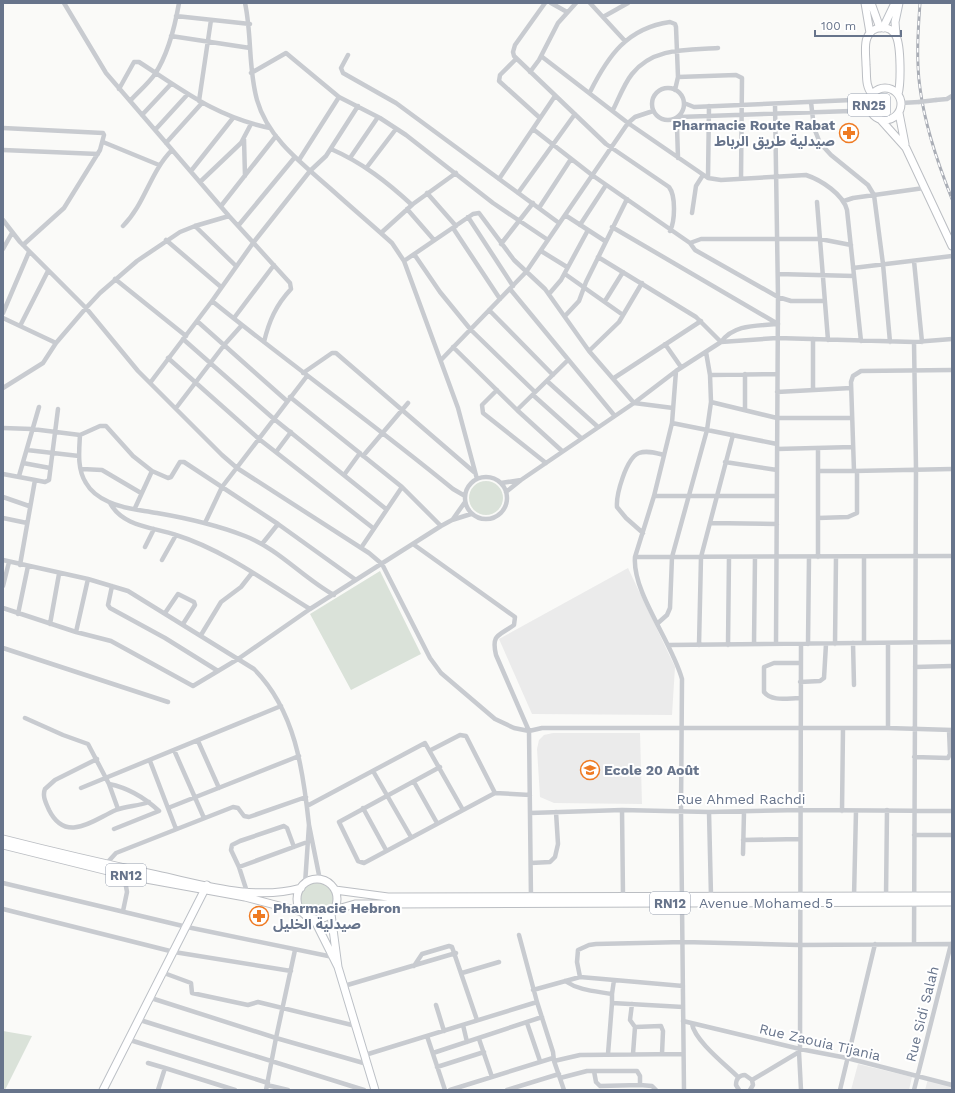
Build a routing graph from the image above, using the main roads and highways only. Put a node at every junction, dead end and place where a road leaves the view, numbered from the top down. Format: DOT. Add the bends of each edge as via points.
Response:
graph roads {
  1 [pos="865,3"];
  2 [pos="871,3"];
  3 [pos="895,3"];
  4 [pos="899,3"];
  5 [pos="882,28"];
  6 [pos="870,33"];
  7 [pos="896,35"];
  8 [pos="898,94"];
  9 [pos="872,95"];
  10 [pos="899,113"];
  11 [pos="880,119"];
  12 [pos="906,148"];
  13 [pos="952,246"];
  14 [pos="3,839"];
  15 [pos="3,845"];
  16 [pos="105,867"];
  17 [pos="303,886"];
  18 [pos="206,888"];
  19 [pos="335,890"];
  20 [pos="248,895"];
  21 [pos="952,896"];
  22 [pos="800,899"];
  23 [pos="916,899"];
  24 [pos="388,900"];
  25 [pos="531,900"];
  26 [pos="682,900"];
  27 [pos="854,900"];
  28 [pos="952,902"];
  29 [pos="302,912"];
  30 [pos="333,912"];
  31 [pos="314,919"];
  32 [pos="335,956"];
  33 [pos="104,1090"];
  34 [pos="375,1090"];
  1 -- 6 [label="main road, RN25"];
  2 -- 5 [label="main road" via="874,16"];
  3 -- 5 [label="main road"];
  4 -- 7 [label="main road" via="895,22"];
  5 -- 6 [label="main road"];
  5 -- 7 [label="main road" via="889,29"];
  6 -- 9 [label="main road, RN25" via="866,43 867,81"];
  7 -- 8 [label="main road, RN25" via="900,82"];
  8 -- 9 [label="main road, RN25" via="885,88"];
  8 -- 10 [label="main road, RN25" via="901,103"];
  9 -- 11 [label="main road, RN25" via="869,106 872,114"];
  10 -- 11 [label="main road, RN25" via="890,119"];
  10 -- 12 [label="main road, RN25"];
  11 -- 12 [label="main road, RN25"];
  12 -- 13 [label="main road, RN25"];
  14 -- 16 [label="main road, RN12"];
  15 -- 16 [label="main road, RN12"];
  16 -- 18 [label="main road, RN12"];
  16 -- 18 [label="main road, RN12" via="124,874"];
  17 -- 19 [label="main road, RN12" via="312,880 320,880"];
  17 -- 20 [label="main road, RN12" via="276,893"];
  17 -- 29 [label="main road" via="298,903"];
  18 -- 20 [label="main road, RN12"];
  18 -- 33 [label="main road"];
  19 -- 24 [label="main road, RN12"];
  19 -- 30 [label="main road" via="337,900"];
  20 -- 29 [label="main road, RN12"];
  21 -- 23 [label="main road, Avenue Mohamed 5 / RN12"];
  22 -- 26 [label="main road, Avenue Mohamed 5 / RN12"];
  22 -- 26 [label="main road, Avenue Mohamed 5 / RN12" via="711,896"];
  22 -- 27 [label="main road, Avenue Mohamed 5 / RN12"];
  23 -- 27 [label="main road, Avenue Mohamed 5 / RN12"];
  23 -- 27 [label="main road, Avenue Mohamed 5 / RN12" via="886,897"];
  23 -- 28 [label="main road, Avenue Mohamed 5 / RN12"];
  24 -- 25 [label="main road, Avenue Mohamed 5 / RN12"];
  24 -- 30 [label="main road, RN12" via="355,904"];
  25 -- 26 [label="main road, Avenue Mohamed 5 / RN12"];
  25 -- 26 [label="main road, Avenue Mohamed 5 / RN12" via="623,896"];
  29 -- 31 [label="main road, RN12"];
  30 -- 31 [label="main road, RN12" via="320,919"];
  30 -- 32 [label="main road"];
  31 -- 32 [label="main road"];
  32 -- 34 [label="main road"];
}
